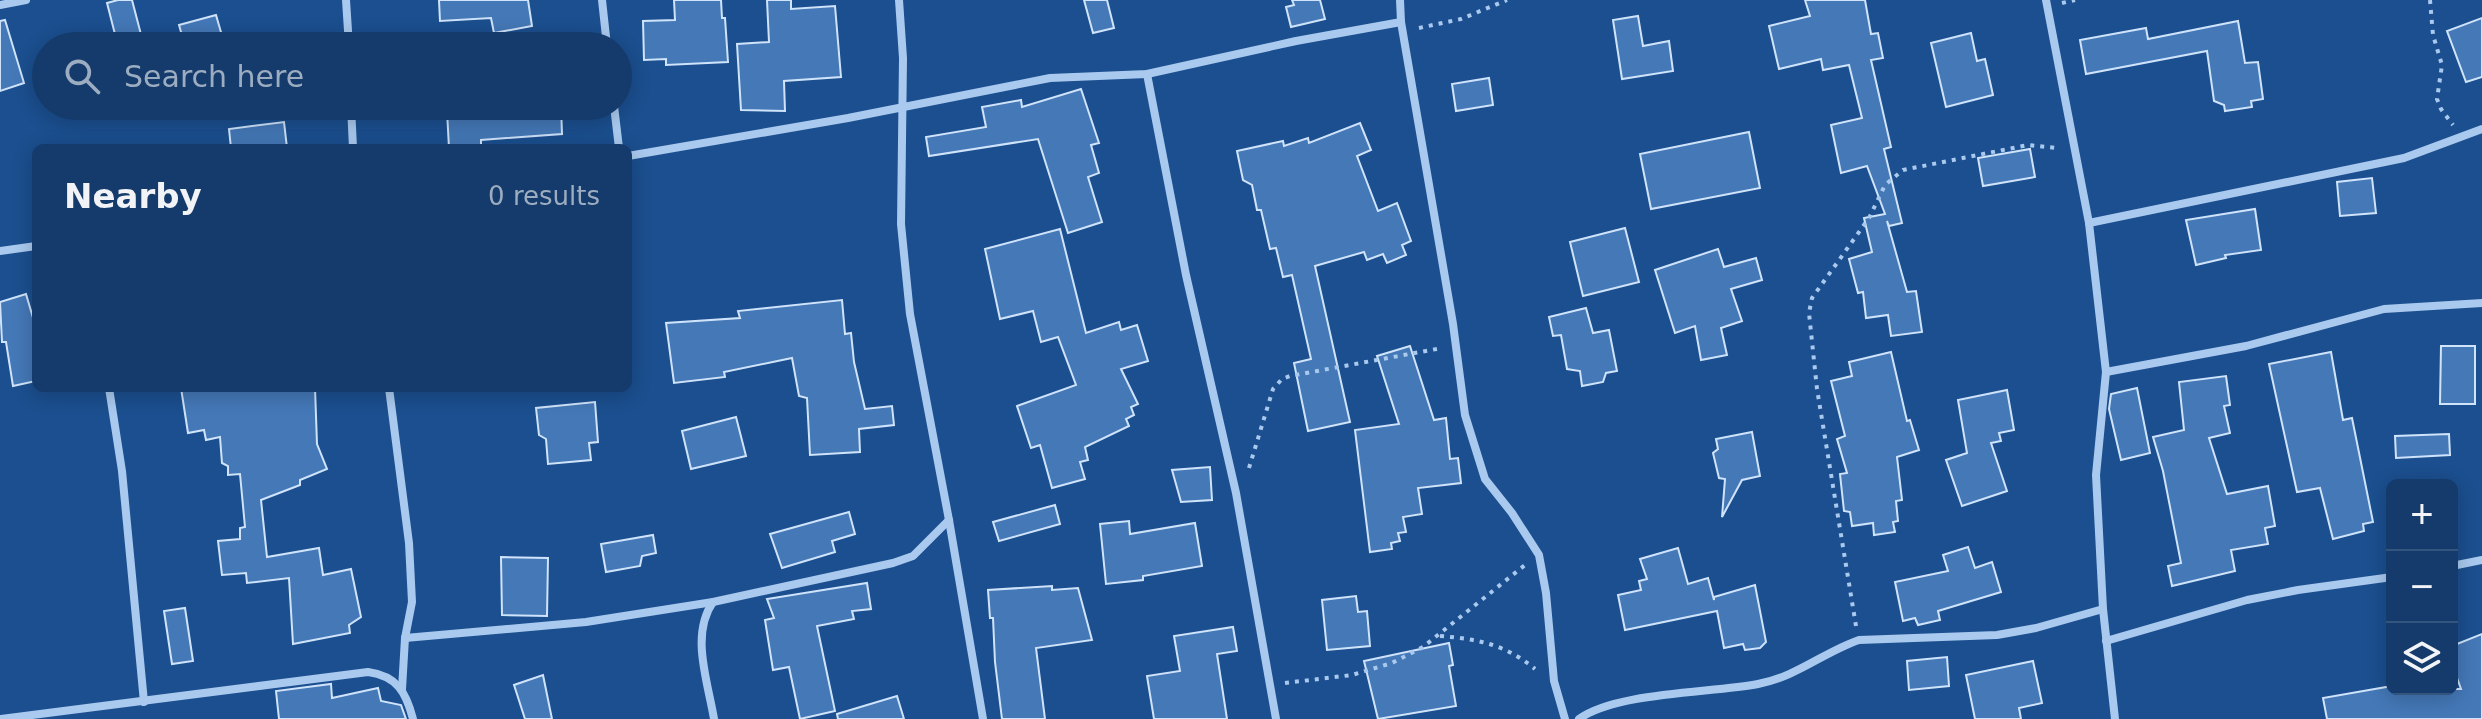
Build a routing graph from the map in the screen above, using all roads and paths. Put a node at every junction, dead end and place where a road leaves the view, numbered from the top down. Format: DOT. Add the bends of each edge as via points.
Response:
graph roads {
  1 [pos="26,0"];
  2 [pos="346,0"];
  3 [pos="602,0"];
  4 [pos="899,0"];
  5 [pos="1400,0"];
  6 [pos="1507,0"];
  7 [pos="2046,0"];
  8 [pos="2430,0"];
  9 [pos="0,5"];
  10 [pos="1401,26"];
  11 [pos="348,32"];
  12 [pos="605,32"];
  13 [pos="1147,74"];
  14 [pos="902,106"];
  15 [pos="352,120"];
  16 [pos="616,120"];
  17 [pos="2482,129"];
  18 [pos="2462,136"];
  19 [pos="353,144"];
  20 [pos="619,144"];
  21 [pos="2077,151"];
  22 [pos="632,155"];
  23 [pos="2089,223"];
  24 [pos="32,247"];
  25 [pos="0,251"];
  26 [pos="2482,303"];
  27 [pos="1456,345"];
  28 [pos="2106,372"];
  29 [pos="110,392"];
  30 [pos="390,392"];
  31 [pos="1238,504"];
  32 [pos="949,520"];
  33 [pos="1539,555"];
  34 [pos="2482,560"];
  35 [pos="2458,565"];
  36 [pos="2386,578"];
  37 [pos="713,602"];
  38 [pos="2103,609"];
  39 [pos="1437,636"];
  40 [pos="405,638"];
  41 [pos="1859,640"];
  42 [pos="2106,641"];
  43 [pos="1270,685"];
  44 [pos="1556,686"];
  45 [pos="402,689"];
  46 [pos="144,702"];
  47 [pos="1,719"];
  48 [pos="413,719"];
  49 [pos="714,719"];
  50 [pos="983,719"];
  51 [pos="1276,719"];
  52 [pos="1565,719"];
  53 [pos="1579,719"];
  54 [pos="2115,719"];
  1 -- 9 [label="street"];
  2 -- 11 [label="street"];
  3 -- 12 [label="street"];
  4 -- 14 [label="street"];
  5 -- 10 [label="street"];
  6 -- 10 [label="path" via="1461,19"];
  7 -- 21 [label="street"];
  8 -- 18 [label="path" via="2442,65 2437,99"];
  10 -- 13 [label="street" via="1296,41"];
  10 -- 27 [label="street"];
  13 -- 14 [label="street" via="1050,78"];
  13 -- 31 [label="street" via="1182,259"];
  14 -- 22 [label="street"];
  14 -- 32 [label="street" via="901,224 910,314"];
  15 -- 19 [label="street"];
  16 -- 20 [label="street"];
  17 -- 18 [label="street"];
  18 -- 23 [label="street" via="2404,158"];
  21 -- 23 [label="street"];
  21 -- 41 [label="path" via="2028,145 1903,170 1885,185 1869,218 1812,298 1809,322 1817,389"];
  23 -- 28 [label="street"];
  24 -- 25 [label="street"];
  26 -- 28 [label="street" via="2384,309 2246,346"];
  27 -- 31 [label="path" via="1282,379 1273,389"];
  27 -- 33 [label="street" via="1465,415 1485,479"];
  28 -- 38 [label="street" via="2096,475"];
  29 -- 46 [label="street"];
  30 -- 40 [label="street" via="409,543 412,602"];
  31 -- 43 [label="street"];
  32 -- 37 [label="street" via="913,556 893,563"];
  32 -- 50 [label="street"];
  33 -- 39 [label="path"];
  33 -- 44 [label="street"];
  34 -- 35 [label="street"];
  36 -- 42 [label="street" via="2247,600"];
  37 -- 40 [label="street" via="586,622"];
  37 -- 49 [label="street" via="703,623 703,653"];
  38 -- 41 [label="street" via="1997,635"];
  38 -- 42 [label="street"];
  39 -- 43 [label="path" via="1392,663 1352,675"];
  39 -- 44 [label="path" via="1504,647"];
  40 -- 45 [label="street"];
  41 -- 53 [label="street" via="1791,675 1612,705"];
  42 -- 54 [label="street"];
  43 -- 51 [label="street"];
  44 -- 52 [label="street"];
  45 -- 46 [label="street" via="393,679 368,672"];
  45 -- 48 [label="street"];
  46 -- 47 [label="street"];
}
